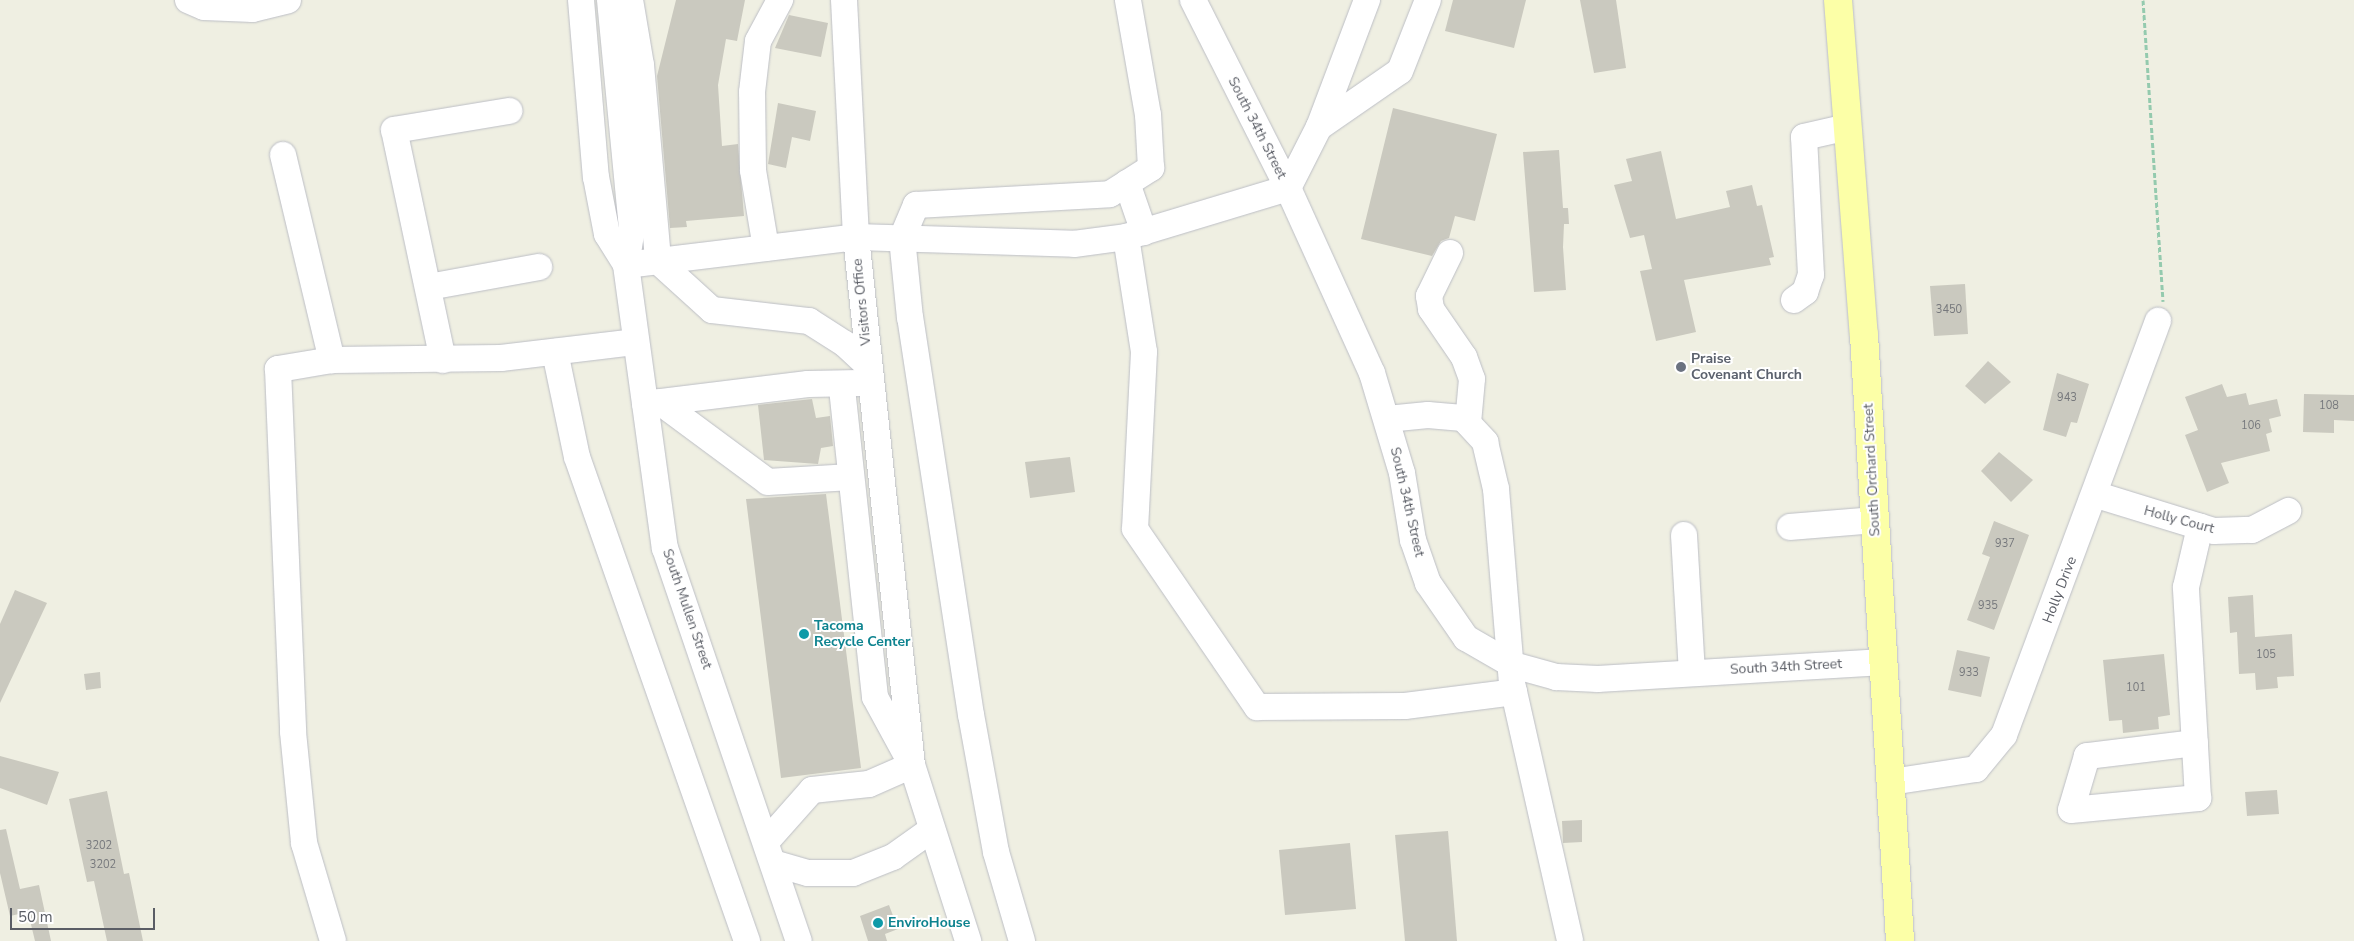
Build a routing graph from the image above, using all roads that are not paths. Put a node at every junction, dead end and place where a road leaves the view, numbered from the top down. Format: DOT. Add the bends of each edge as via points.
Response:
graph roads {
  1 [pos="188,0"];
  2 [pos="288,0"];
  3 [pos="580,0"];
  4 [pos="610,0"];
  5 [pos="630,0"];
  6 [pos="780,0"];
  7 [pos="844,0"];
  8 [pos="1128,0"];
  9 [pos="1193,0"];
  10 [pos="1368,0"];
  11 [pos="1428,0"];
  12 [pos="1838,0"];
  13 [pos="509,111"];
  14 [pos="1848,127"];
  15 [pos="1319,128"];
  16 [pos="283,155"];
  17 [pos="1127,183"];
  18 [pos="1288,188"];
  19 [pos="1135,234"];
  20 [pos="856,237"];
  21 [pos="902,238"];
  22 [pos="766,248"];
  23 [pos="1450,253"];
  24 [pos="658,261"];
  25 [pos="626,265"];
  26 [pos="539,268"];
  27 [pos="429,287"];
  28 [pos="1794,300"];
  29 [pos="2158,321"];
  30 [pos="636,342"];
  31 [pos="555,352"];
  32 [pos="332,360"];
  33 [pos="443,360"];
  34 [pos="870,374"];
  35 [pos="842,386"];
  36 [pos="653,403"];
  37 [pos="1387,419"];
  38 [pos="1468,423"];
  39 [pos="851,477"];
  40 [pos="2097,495"];
  41 [pos="2288,511"];
  42 [pos="1875,520"];
  43 [pos="1790,527"];
  44 [pos="2200,528"];
  45 [pos="1684,535"];
  46 [pos="1883,662"];
  47 [pos="1513,665"];
  48 [pos="1692,673"];
  49 [pos="1514,692"];
  50 [pos="2195,743"];
  51 [pos="912,765"];
  52 [pos="1891,782"];
  53 [pos="931,830"];
  54 [pos="770,853"];
  55 [pos="333,941"];
  56 [pos="747,941"];
  57 [pos="799,941"];
  58 [pos="968,941"];
  59 [pos="1022,941"];
  60 [pos="1570,941"];
  61 [pos="1900,941"];
  1 -- 2 [label="street" via="204,7 253,9"];
  3 -- 25 [label="street" via="596,177 607,234"];
  4 -- 25 [label="street" via="632,228"];
  5 -- 24 [label="street" via="641,66"];
  6 -- 22 [label="street" via="758,41 752,92 753,170"];
  7 -- 20 [label="street, Visitors Office"];
  8 -- 17 [label="street" via="1148,114 1151,168"];
  9 -- 18 [label="street, South 34th Street"];
  10 -- 15 [label="street"];
  11 -- 15 [label="street" via="1400,71"];
  12 -- 14 [label="main road, South Orchard Street"];
  13 -- 27 [label="street" via="394,130"];
  14 -- 28 [label="street" via="1804,137 1811,275 1805,292"];
  14 -- 42 [label="main road, South Orchard Street"];
  15 -- 18 [label="street"];
  16 -- 32 [label="street"];
  17 -- 19 [label="street"];
  17 -- 21 [label="street" via="1110,194 916,205"];
  18 -- 19 [label="street"];
  18 -- 37 [label="street, South 34th Street" via="1372,373"];
  19 -- 21 [label="street" via="1074,244"];
  19 -- 49 [label="street" via="1144,352 1135,528 1257,707 1405,706"];
  20 -- 21 [label="street"];
  20 -- 22 [label="street"];
  20 -- 34 [label="street, Visitors Office"];
  21 -- 59 [label="street" via="910,318 971,715 996,852"];
  22 -- 24 [label="street"];
  23 -- 38 [label="street" via="1429,296 1431,309 1464,357 1472,379"];
  24 -- 25 [label="street"];
  24 -- 34 [label="street" via="712,310 808,322 845,344"];
  25 -- 30 [label="street, South Mullen Street"];
  26 -- 27 [label="street"];
  27 -- 33 [label="street"];
  29 -- 40 [label="street, Holly Drive"];
  30 -- 31 [label="street"];
  30 -- 36 [label="street, South Mullen Street"];
  31 -- 33 [label="street"];
  31 -- 56 [label="street" via="576,456"];
  32 -- 33 [label="street"];
  32 -- 55 [label="street" via="278,369 292,732 304,843"];
  34 -- 35 [label="street"];
  34 -- 51 [label="street"];
  35 -- 36 [label="street" via="808,384"];
  35 -- 39 [label="street"];
  36 -- 39 [label="street" via="768,482"];
  36 -- 54 [label="street, South Mullen Street" via="665,548"];
  37 -- 38 [label="street" via="1428,415 1463,418"];
  37 -- 47 [label="street, South 34th Street" via="1402,473 1413,540 1428,583 1466,638"];
  38 -- 47 [label="street" via="1485,442 1496,489 1505,632"];
  39 -- 51 [label="street" via="875,697"];
  40 -- 44 [label="street, Holly Court"];
  40 -- 52 [label="street, Holly Drive" via="1996,749 1986,762 1966,773"];
  41 -- 44 [label="street, Holly Court" via="2252,530"];
  42 -- 43 [label="street"];
  42 -- 46 [label="main road, South Orchard Street"];
  44 -- 50 [label="street" via="2186,587"];
  45 -- 48 [label="street"];
  46 -- 48 [label="street, South 34th Street"];
  46 -- 52 [label="main road, South Orchard Street"];
  47 -- 48 [label="street, South 34th Street" via="1556,677 1598,679"];
  47 -- 49 [label="street"];
  49 -- 60 [label="street"];
  50 -- 50 [label="street" via="2198,798 2071,810 2087,756"];
  51 -- 53 [label="street"];
  51 -- 54 [label="street" via="869,784 812,790"];
  52 -- 61 [label="main road, South Orchard Street"];
  53 -- 54 [label="street" via="893,856 853,873 808,873"];
  53 -- 58 [label="street"];
  54 -- 57 [label="street, South Mullen Street"];
}
